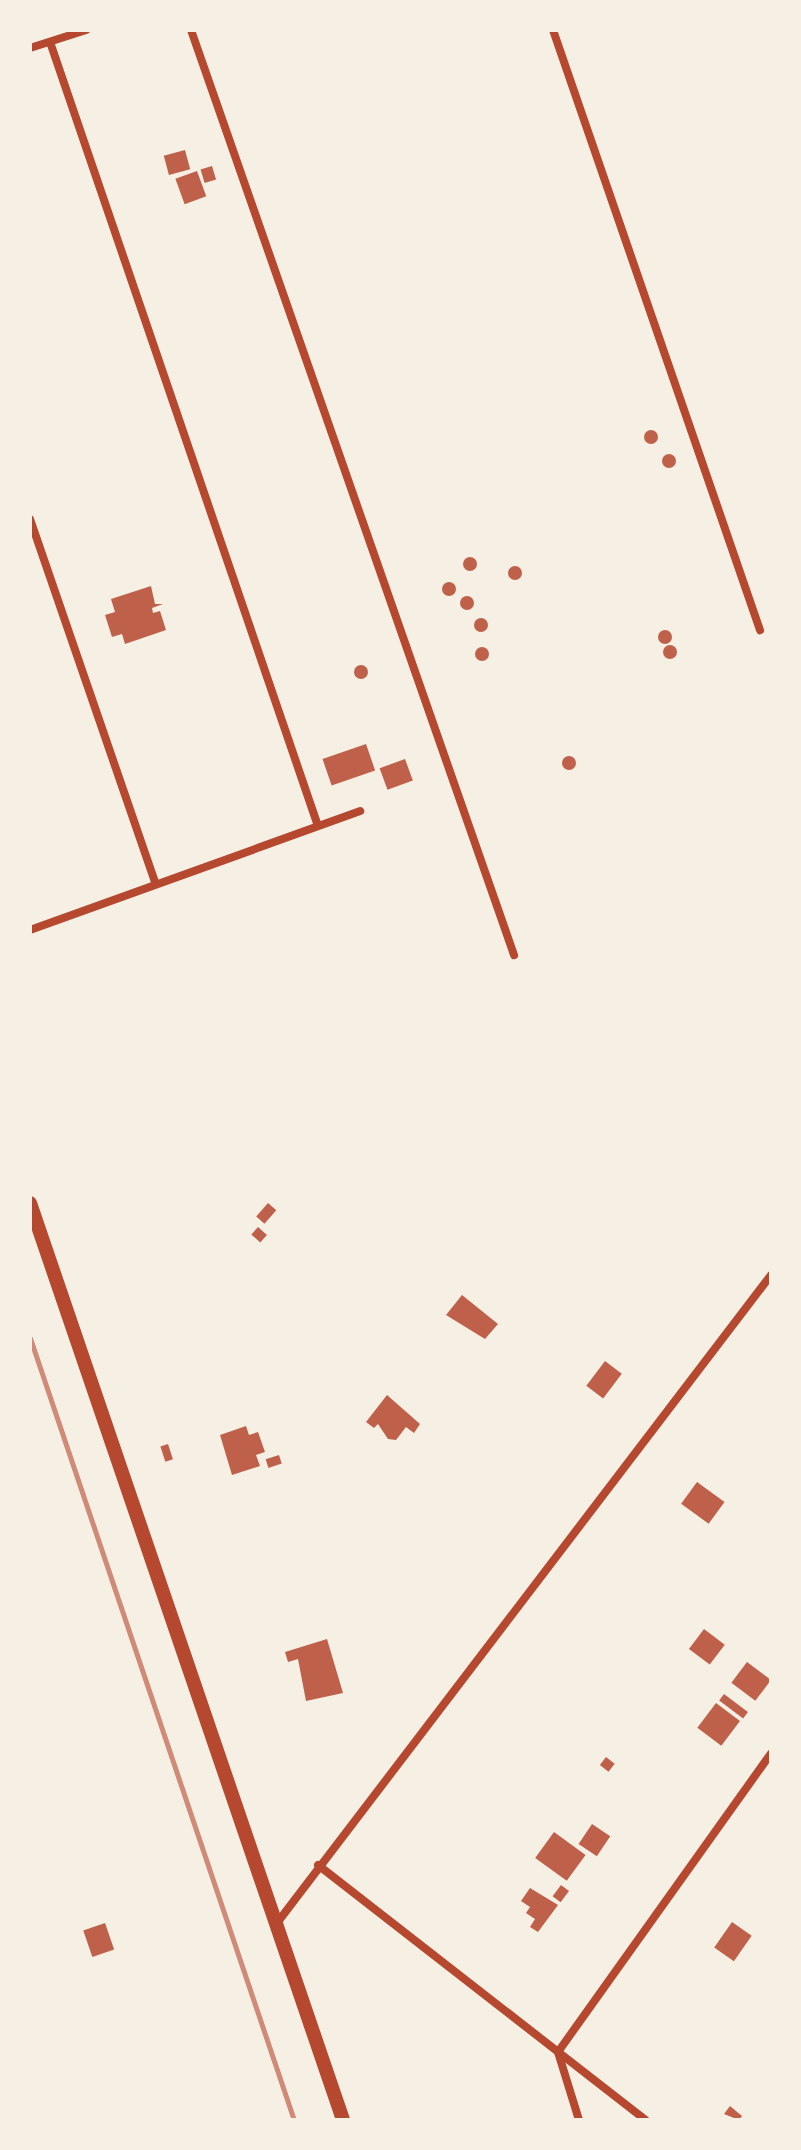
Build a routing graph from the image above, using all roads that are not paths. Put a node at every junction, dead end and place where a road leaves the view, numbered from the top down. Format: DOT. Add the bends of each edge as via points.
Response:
graph roads {
  1 [pos="86,30"];
  2 [pos="191,30"];
  3 [pos="553,30"];
  4 [pos="50,42"];
  5 [pos="30,48"];
  6 [pos="30,519"];
  7 [pos="760,630"];
  8 [pos="360,811"];
  9 [pos="317,823"];
  10 [pos="155,883"];
  11 [pos="30,930"];
  12 [pos="514,955"];
  13 [pos="30,1203"];
  14 [pos="771,1275"];
  15 [pos="771,1753"];
  16 [pos="318,1865"];
  17 [pos="276,1924"];
  18 [pos="558,2052"];
  19 [pos="343,2120"];
  20 [pos="579,2120"];
  21 [pos="645,2120"];
  1 -- 4 [label="street"];
  2 -- 12 [label="street"];
  3 -- 7 [label="street"];
  4 -- 5 [label="street"];
  4 -- 9 [label="street"];
  6 -- 10 [label="street"];
  8 -- 9 [label="street"];
  9 -- 10 [label="street"];
  10 -- 11 [label="street"];
  13 -- 17 [label="main road"];
  14 -- 16 [label="street"];
  15 -- 18 [label="street"];
  16 -- 17 [label="street"];
  16 -- 18 [label="street"];
  17 -- 19 [label="main road"];
  18 -- 20 [label="street"];
  18 -- 21 [label="street"];
}
